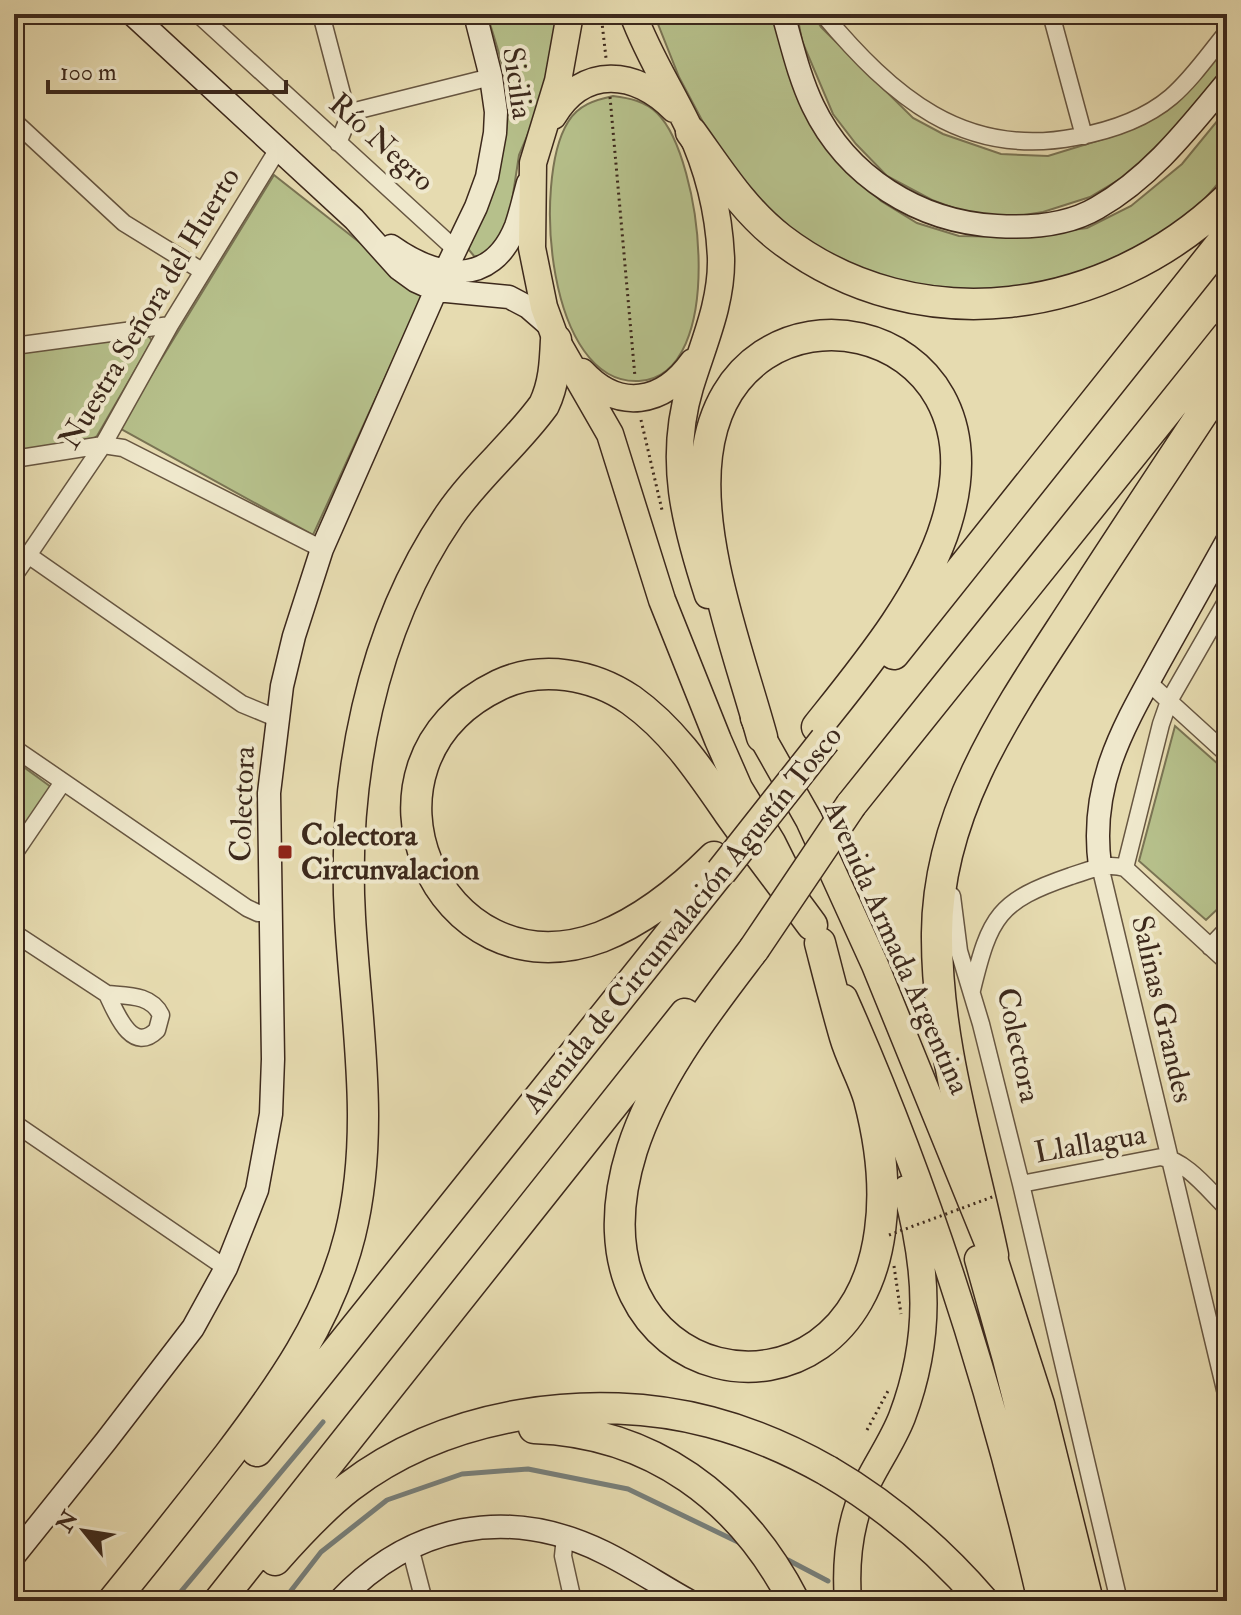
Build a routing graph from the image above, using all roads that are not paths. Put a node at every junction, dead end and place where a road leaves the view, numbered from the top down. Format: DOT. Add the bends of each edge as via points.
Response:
graph roads {
  1 [pos="132,14"];
  2 [pos="198,14"];
  3 [pos="321,14"];
  4 [pos="475,14"];
  5 [pos="570,14"];
  6 [pos="633,14"];
  7 [pos="783,14"];
  8 [pos="823,14"];
  9 [pos="1051,14"];
  10 [pos="1227,32"];
  11 [pos="491,77"];
  12 [pos="1227,82"];
  13 [pos="347,113"];
  14 [pos="14,121"];
  15 [pos="689,128"];
  16 [pos="1084,136"];
  17 [pos="338,143"];
  18 [pos="278,149"];
  19 [pos="535,155"];
  20 [pos="1227,199"];
  21 [pos="1227,236"];
  22 [pos="455,249"];
  23 [pos="202,271"];
  24 [pos="440,281"];
  25 [pos="712,323"];
  26 [pos="170,325"];
  27 [pos="1227,336"];
  28 [pos="557,340"];
  29 [pos="15,344"];
  30 [pos="1227,376"];
  31 [pos="103,445"];
  32 [pos="14,459"];
  33 [pos="1225,548"];
  34 [pos="322,549"];
  35 [pos="28,555"];
  36 [pos="14,576"];
  37 [pos="1227,600"];
  38 [pos="1148,682"];
  39 [pos="1169,701"];
  40 [pos="276,718"];
  41 [pos="821,733"];
  42 [pos="762,737"];
  43 [pos="14,748"];
  44 [pos="1227,754"];
  45 [pos="63,782"];
  46 [pos="956,819"];
  47 [pos="809,820"];
  48 [pos="14,854"];
  49 [pos="717,864"];
  50 [pos="1100,866"];
  51 [pos="1125,868"];
  52 [pos="270,913"];
  53 [pos="1227,929"];
  54 [pos="14,933"];
  55 [pos="816,934"];
  56 [pos="751,942"];
  57 [pos="1210,947"];
  58 [pos="1227,962"];
  59 [pos="107,994"];
  60 [pos="971,994"];
  61 [pos="873,1064"];
  62 [pos="14,1123"];
  63 [pos="1170,1159"];
  64 [pos="1021,1184"];
  65 [pos="1227,1208"];
  66 [pos="993,1255"];
  67 [pos="226,1268"];
  68 [pos="1227,1398"];
  69 [pos="452,1434"];
  70 [pos="565,1537"];
  71 [pos="410,1547"];
  72 [pos="14,1556"];
  73 [pos="113,1601"];
  74 [pos="136,1601"];
  75 [pos="219,1601"];
  76 [pos="240,1601"];
  77 [pos="339,1601"];
  78 [pos="424,1601"];
  79 [pos="573,1601"];
  80 [pos="689,1601"];
  81 [pos="794,1601"];
  82 [pos="848,1601"];
  83 [pos="983,1601"];
  84 [pos="1041,1601"];
  85 [pos="1067,1601"];
  86 [pos="1090,1601"];
  87 [pos="1119,1601"];
  1 -- 18 [label="street"];
  2 -- 17 [label="street, Río Negro"];
  3 -- 13 [label="street"];
  4 -- 11 [label="street, Sicilia"];
  5 -- 19 [label="main road, Avenida Armada Argentina" via="558,81"];
  6 -- 15 [label="main road, Avenida Armada Argentina"];
  7 -- 12 [label="street" via="812,104 846,155 896,197 971,224 1041,225 1096,209 1172,149"];
  8 -- 16 [label="street" via="859,54 947,124 1016,142"];
  9 -- 16 [label="street"];
  10 -- 16 [label="street" via="1171,97 1125,123"];
  11 -- 13 [label="street"];
  11 -- 22 [label="street, Sicilia" via="496,112 492,155 476,207"];
  13 -- 17 [label="street"];
  14 -- 23 [label="street" via="132,230"];
  15 -- 19 [label="main road, Avenida Armada Argentina" via="657,94 641,84 609,78 566,98 546,126"];
  15 -- 20 [label="highway" via="747,207 782,240 866,283 941,301 1018,302 1097,283 1171,246"];
  15 -- 25 [label="main road, Avenida Armada Argentina" via="713,198 719,240"];
  17 -- 22 [label="street, Río Negro"];
  18 -- 23 [label="street, Nuestra Señora del Huerto"];
  18 -- 24 [label="street" via="398,268 416,281"];
  19 -- 24 [label="street" via="506,244 491,261"];
  19 -- 28 [label="main road, Avenida Armada Argentina" via="532,248"];
  21 -- 41 [label="highway, Avenida de Circunvalación Agustín Tosco"];
  22 -- 24 [label="street, Colectora"];
  23 -- 26 [label="street, Nuestra Señora del Huerto"];
  24 -- 28 [label="street" via="509,297 528,307"];
  24 -- 34 [label="street, Colectora"];
  25 -- 28 [label="main road, Avenida Armada Argentina" via="681,378 667,390 637,398 591,382"];
  25 -- 42 [label="main road, Avenida Armada Argentina" via="684,413 679,473 705,587"];
  26 -- 29 [label="street"];
  26 -- 31 [label="street, Nuestra Señora del Huerto"];
  27 -- 56 [label="highway, Avenida de Circunvalación Agustín Tosco, bridge" via="851,805"];
  28 -- 55 [label="main road, Avenida Armada Argentina" via="610,434 662,600 718,740"];
  28 -- 73 [label="highway" via="551,391 544,405 468,490 410,583 368,709 349,867 362,1148 359,1191 340,1270 288,1375"];
  30 -- 46 [label="highway" via="1023,687 983,755"];
  31 -- 32 [label="street"];
  31 -- 34 [label="street" via="123,448"];
  31 -- 35 [label="street, Nuestra Señora del Huerto"];
  33 -- 38 [label="street"];
  34 -- 40 [label="street, Colectora" via="294,636"];
  35 -- 36 [label="street, Nuestra Señora del Huerto"];
  35 -- 40 [label="street" via="242,704"];
  37 -- 39 [label="street"];
  38 -- 39 [label="street"];
  38 -- 50 [label="street" via="1104,779"];
  39 -- 44 [label="street"];
  39 -- 51 [label="street"];
  40 -- 52 [label="street, Colectora" via="269,793"];
  41 -- 42 [label="highway" via="916,588 934,555 956,486 953,426 926,375 889,348 844,334 803,337 749,368 721,405 707,453 708,512 718,581"];
  41 -- 49 [label="highway, Avenida de Circunvalación Agustín Tosco, bridge" via="772,807"];
  42 -- 47 [label="main road, Avenida Armada Argentina"];
  43 -- 45 [label="street"];
  45 -- 48 [label="street"];
  45 -- 52 [label="street" via="247,908"];
  46 -- 60 [label="street" via="953,914"];
  46 -- 66 [label="highway" via="939,898 940,996 959,1114"];
  47 -- 66 [label="main road, Avenida Armada Argentina" via="875,965"];
  47 -- 85 [label="main road" via="833,900 976,1254"];
  49 -- 55 [label="highway" via="632,923 610,932 574,944 520,943 467,917 429,870 417,832 418,782 440,733 487,690 528,675 588,680 627,697 677,742"];
  49 -- 74 [label="highway, Avenida de Circunvalación Agustín Tosco"];
  50 -- 51 [label="street"];
  50 -- 60 [label="street, Colectora" via="1014,900 991,929"];
  50 -- 63 [label="street, Salinas Grandes"];
  51 -- 57 [label="street"];
  52 -- 67 [label="street, Colectora" via="271,1114 257,1190"];
  53 -- 57 [label="street"];
  54 -- 59 [label="street"];
  55 -- 56 [label="highway" via="875,1127 880,1232 860,1295 835,1330 785,1362 733,1367 678,1347 661,1333 628,1279 620,1222 632,1151 654,1099"];
  55 -- 61 [label="main road, Avenida Armada Argentina"];
  56 -- 75 [label="highway, Avenida de Circunvalación Agustín Tosco"];
  57 -- 58 [label="street"];
  60 -- 64 [label="street, Colectora"];
  61 -- 82 [label="main road" via="917,1231 925,1307 919,1357 901,1420 868,1483 852,1528"];
  61 -- 84 [label="main road, Avenida Armada Argentina" via="964,1309"];
  62 -- 67 [label="street"];
  63 -- 64 [label="street, Llallagua" via="1152,1157"];
  63 -- 65 [label="street"];
  63 -- 68 [label="street, Salinas Grandes"];
  64 -- 87 [label="street, Colectora"];
  66 -- 86 [label="main road, Avenida Armada Argentina" via="1041,1404"];
  67 -- 72 [label="street, Colectora" via="193,1328"];
  69 -- 76 [label="highway" via="401,1455 349,1487 301,1531"];
  69 -- 81 [label="highway" via="520,1427 568,1430 654,1456 726,1506 757,1541"];
  69 -- 83 [label="highway, bridge" via="499,1420 577,1410 646,1411 738,1430 855,1486 903,1521"];
  70 -- 71 [label="street" via="467,1528"];
  70 -- 79 [label="street" via="563,1556"];
  70 -- 80 [label="street" via="603,1552"];
  71 -- 77 [label="street" via="381,1564"];
  71 -- 78 [label="street"];
}
